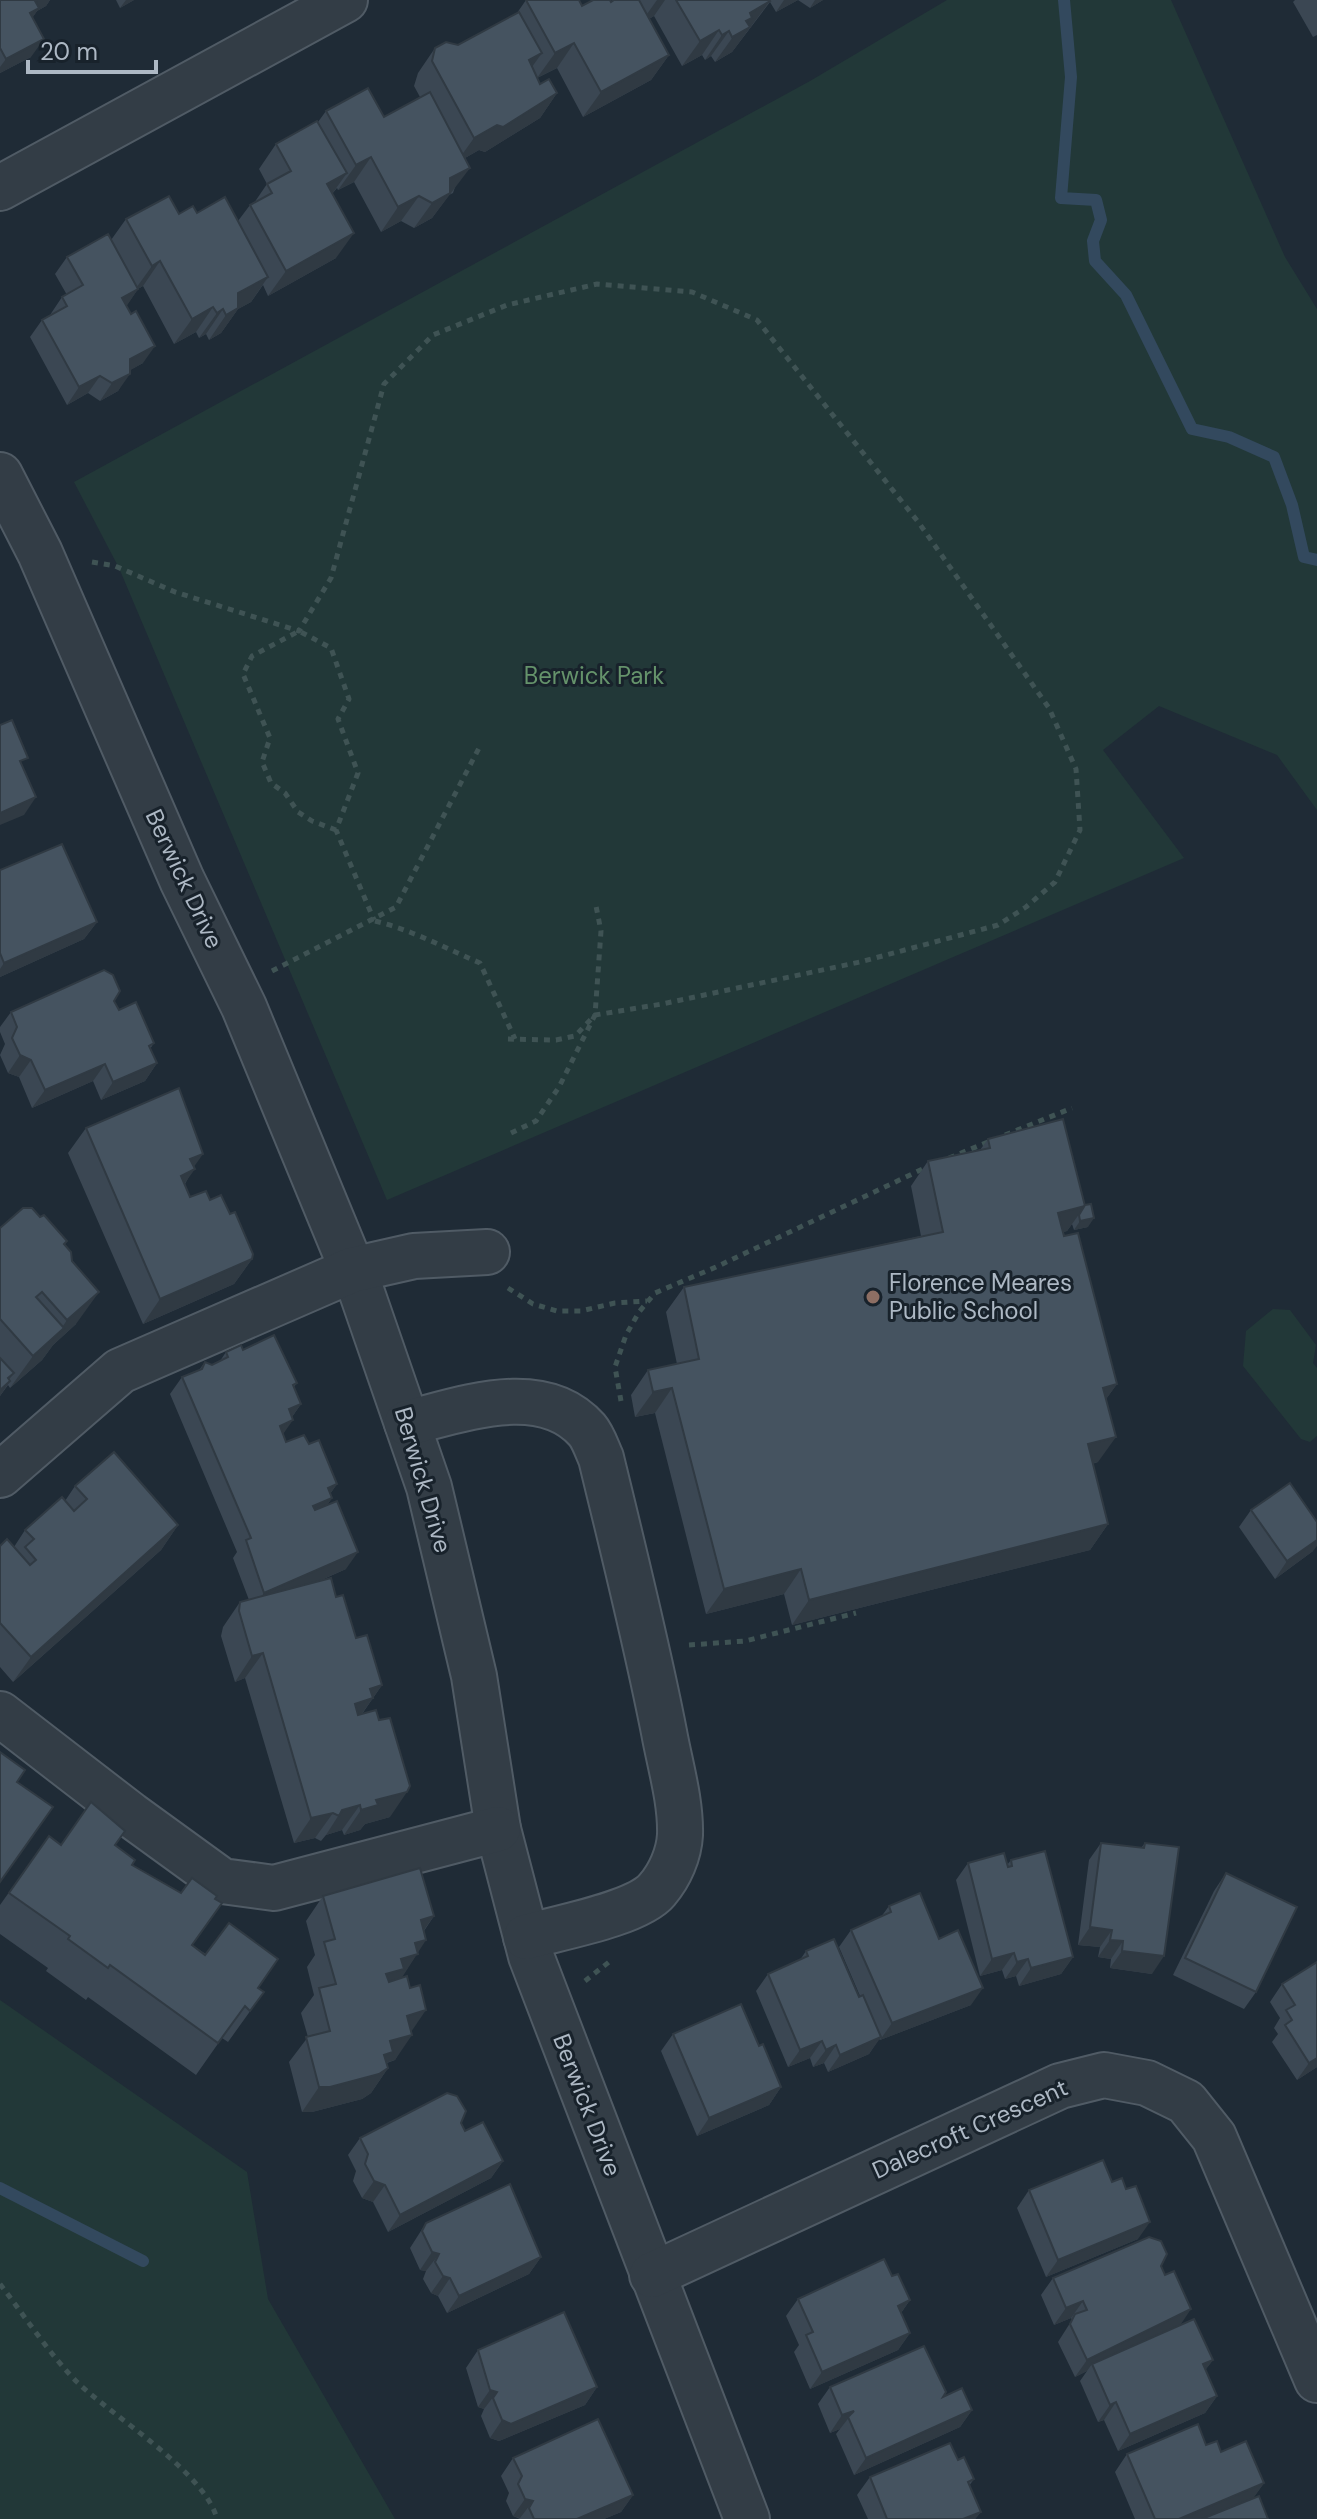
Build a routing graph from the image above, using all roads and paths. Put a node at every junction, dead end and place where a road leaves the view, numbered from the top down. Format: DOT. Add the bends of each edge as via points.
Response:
graph roads {
  1 [pos="345,0"];
  2 [pos="0,188"];
  3 [pos="0,475"];
  4 [pos="40,553"];
  5 [pos="299,631"];
  6 [pos="479,748"];
  7 [pos="336,830"];
  8 [pos="595,901"];
  9 [pos="374,920"];
  10 [pos="235,990"];
  11 [pos="595,1015"];
  12 [pos="507,1039"];
  13 [pos="515,1039"];
  14 [pos="1072,1108"];
  15 [pos="511,1133"];
  16 [pos="493,1268"];
  17 [pos="352,1270"];
  18 [pos="648,1301"];
  19 [pos="622,1404"];
  20 [pos="407,1423"];
  21 [pos="0,1475"];
  22 [pos="856,1613"];
  23 [pos="681,1646"];
  24 [pos="0,1714"];
  25 [pos="498,1829"];
  26 [pos="526,1937"];
  27 [pos="618,1956"];
  28 [pos="549,2008"];
  29 [pos="652,2275"];
  30 [pos="0,2284"];
  31 [pos="1317,2380"];
  32 [pos="217,2519"];
  33 [pos="747,2519"];
  1 -- 2 [label="street"];
  3 -- 4 [label="street, Berwick Drive"];
  4 -- 5 [label="path" via="115,566 175,592"];
  4 -- 10 [label="street, Berwick Drive"];
  5 -- 7 [label="path" via="331,648 349,699 338,719 358,773"];
  5 -- 7 [label="path" via="252,656 243,674 270,738 262,762 271,783 298,812"];
  5 -- 11 [label="path" via="331,578 384,384 433,335 507,305 597,284 692,292 757,320 919,523 1049,708 1076,769 1080,830 1055,882 998,925 860,962"];
  6 -- 9 [label="path" via="396,907"];
  7 -- 9 [label="path"];
  8 -- 11 [label="path" via="601,931"];
  9 -- 10 [label="path"];
  9 -- 13 [label="path" via="405,928 480,963"];
  10 -- 17 [label="street, Berwick Drive"];
  11 -- 13 [label="path" via="575,1036"];
  11 -- 15 [label="path" via="536,1121"];
  12 -- 13 [label="path"];
  14 -- 18 [label="path" via="929,1166 655,1293"];
  16 -- 17 [label="street" via="414,1256"];
  16 -- 18 [label="path" via="533,1304 557,1311"];
  17 -- 20 [label="street, Berwick Drive"];
  17 -- 21 [label="street" via="120,1371"];
  18 -- 19 [label="path" via="626,1335 615,1367"];
  20 -- 25 [label="street, Berwick Drive" via="429,1487 474,1676"];
  20 -- 26 [label="street" via="485,1404 540,1403 568,1414 588,1431 601,1458 650,1657 680,1836 668,1876 640,1903"];
  22 -- 23 [label="path" via="745,1641"];
  24 -- 25 [label="street" via="222,1881 274,1888"];
  25 -- 26 [label="street, Berwick Drive"];
  26 -- 28 [label="street, Berwick Drive"];
  27 -- 28 [label="path"];
  28 -- 29 [label="street, Berwick Drive"];
  29 -- 31 [label="street, Dalecroft Crescent" via="1060,2086 1104,2075 1147,2083 1186,2102 1214,2137"];
  29 -- 33 [label="street, Berwick Drive"];
  30 -- 32 [label="path" via="76,2381 159,2448 193,2482"];
}
